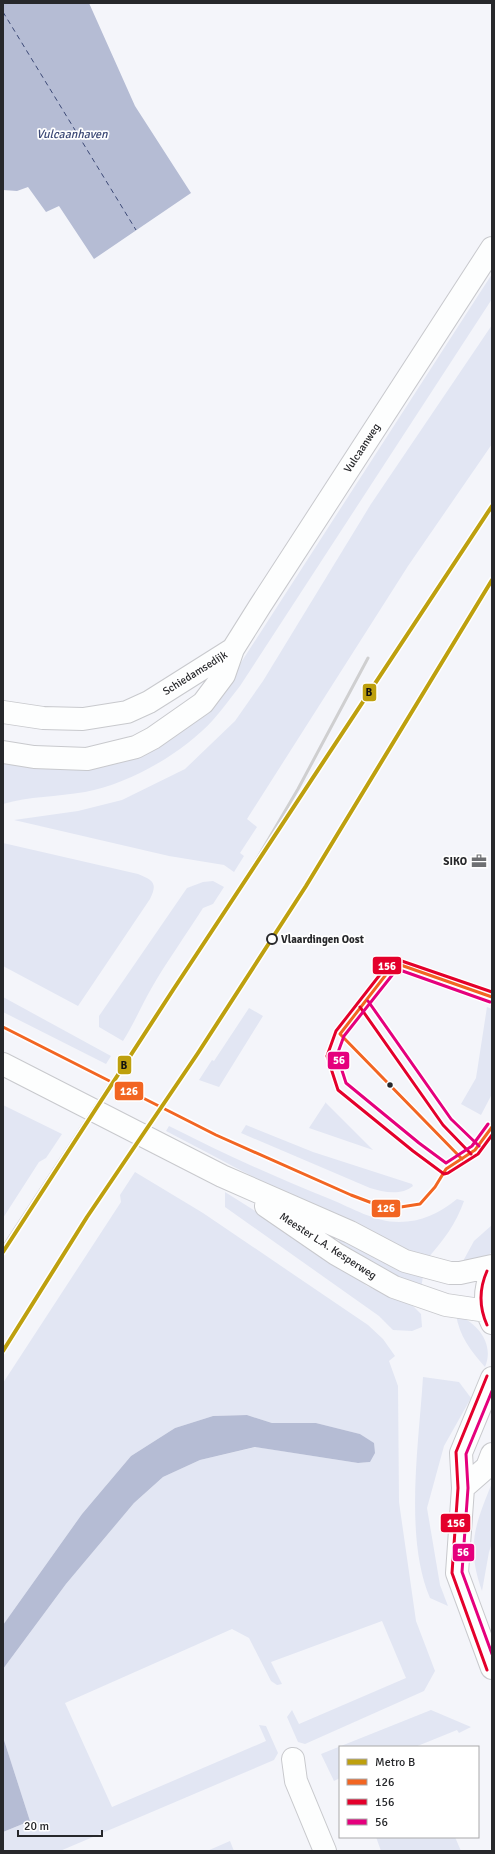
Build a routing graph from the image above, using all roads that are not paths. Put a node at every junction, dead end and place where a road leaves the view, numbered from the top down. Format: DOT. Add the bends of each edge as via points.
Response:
graph roads {
  1 [pos="492,248"];
  2 [pos="233,648"];
  3 [pos="3,712"];
  4 [pos="3,752"];
  5 [pos="3,1064"];
  6 [pos="222,1176"];
  7 [pos="492,1266"];
  8 [pos="492,1273"];
  9 [pos="490,1317"];
  10 [pos="492,1378"];
  11 [pos="492,1454"];
  12 [pos="463,1488"];
  13 [pos="492,1668"];
  14 [pos="293,1759"];
  15 [pos="325,1851"];
  1 -- 2 [label="main road, Vulcaanweg"];
  2 -- 3 [label="main road, Schiedamsedijk" via="149,702 127,712 84,719 43,718"];
  2 -- 4 [label="main road, Schiedamsedijk" via="224,675 203,703 136,747 87,759 34,757"];
  5 -- 6 [label="main road, Meester L.A. Kesperweg"];
  6 -- 7 [label="main road, Meester L.A. Kesperweg" via="350,1232 405,1261 450,1273"];
  6 -- 9 [label="main road, Meester L.A. Kesperweg" via="336,1254 394,1287"];
  8 -- 9 [label="main road" via="487,1287"];
  10 -- 12 [label="main road" via="462,1453"];
  11 -- 12 [label="main road" via="487,1467"];
  12 -- 13 [label="main road" via="457,1573"];
  14 -- 15 [label="main road" via="296,1781"];
}
